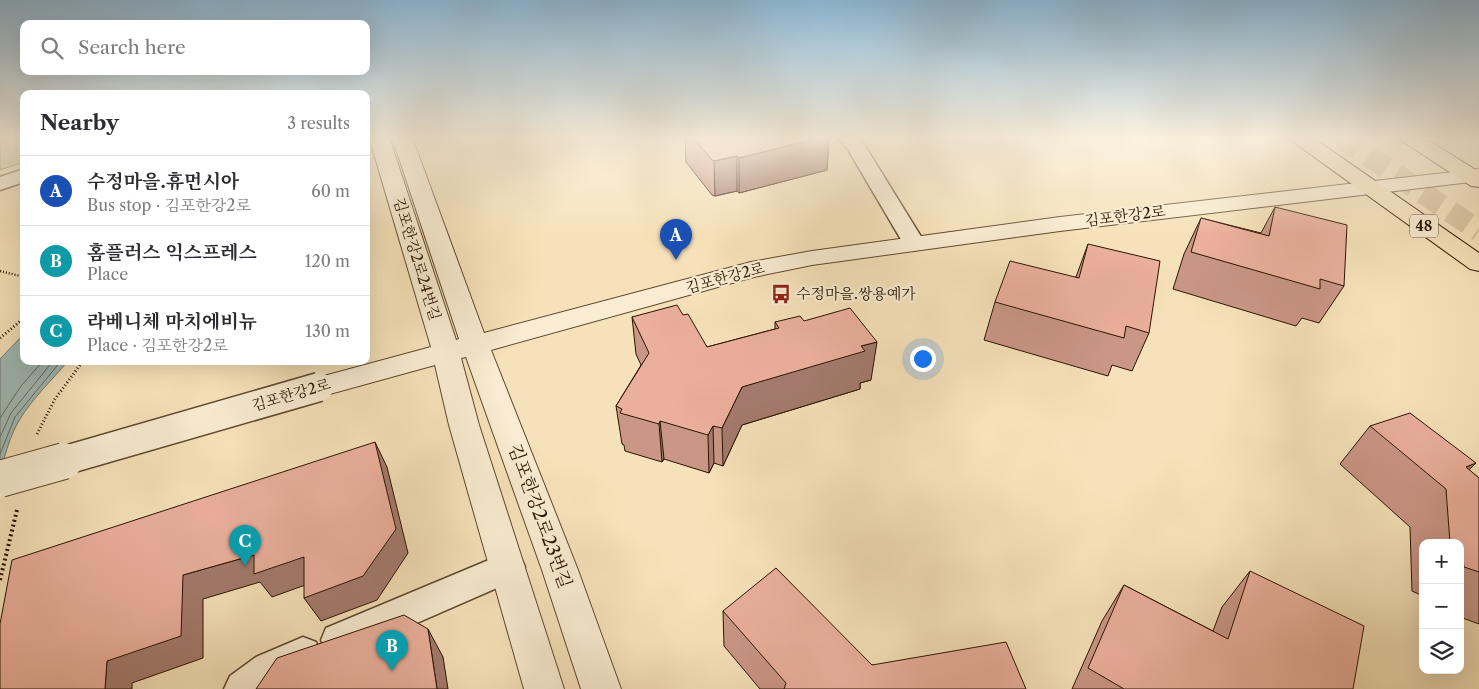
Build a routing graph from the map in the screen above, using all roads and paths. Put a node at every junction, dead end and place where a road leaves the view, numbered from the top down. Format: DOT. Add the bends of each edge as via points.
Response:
graph roads {
  1 [pos="391,169"];
  2 [pos="411,169"];
  3 [pos="869,169"];
  4 [pos="1343,169"];
  5 [pos="1462,169"];
  6 [pos="20,176"];
  7 [pos="1476,178"];
  8 [pos="0,184"];
  9 [pos="1369,188"];
  10 [pos="914,243"];
  11 [pos="1479,264"];
  12 [pos="0,270"];
  13 [pos="20,276"];
  14 [pos="20,321"];
  15 [pos="0,338"];
  16 [pos="460,349"];
  17 [pos="0,479"];
  18 [pos="508,567"];
  19 [pos="243,689"];
  20 [pos="544,689"];
  21 [pos="601,689"];
  1 -- 16 [label="street, 김포한강2로24번길"];
  2 -- 16 [label="street, 김포한강2로24번길"];
  3 -- 10 [label="street"];
  4 -- 9 [label="main road, 48"];
  5 -- 7 [label="main road"];
  6 -- 8 [label="street"];
  7 -- 9 [label="street, 김포한강2로"];
  9 -- 10 [label="street, 김포한강2로"];
  9 -- 11 [label="main road, 48"];
  10 -- 16 [label="street, 김포한강2로" via="751,270"];
  12 -- 13 [label="path"];
  14 -- 15 [label="path"];
  16 -- 17 [label="street, 김포한강2로, bridge"];
  16 -- 18 [label="street" via="464,425"];
  16 -- 21 [label="street, 김포한강2로23번길" via="560,570"];
  18 -- 19 [label="street" via="269,670"];
  18 -- 20 [label="street"];
}
